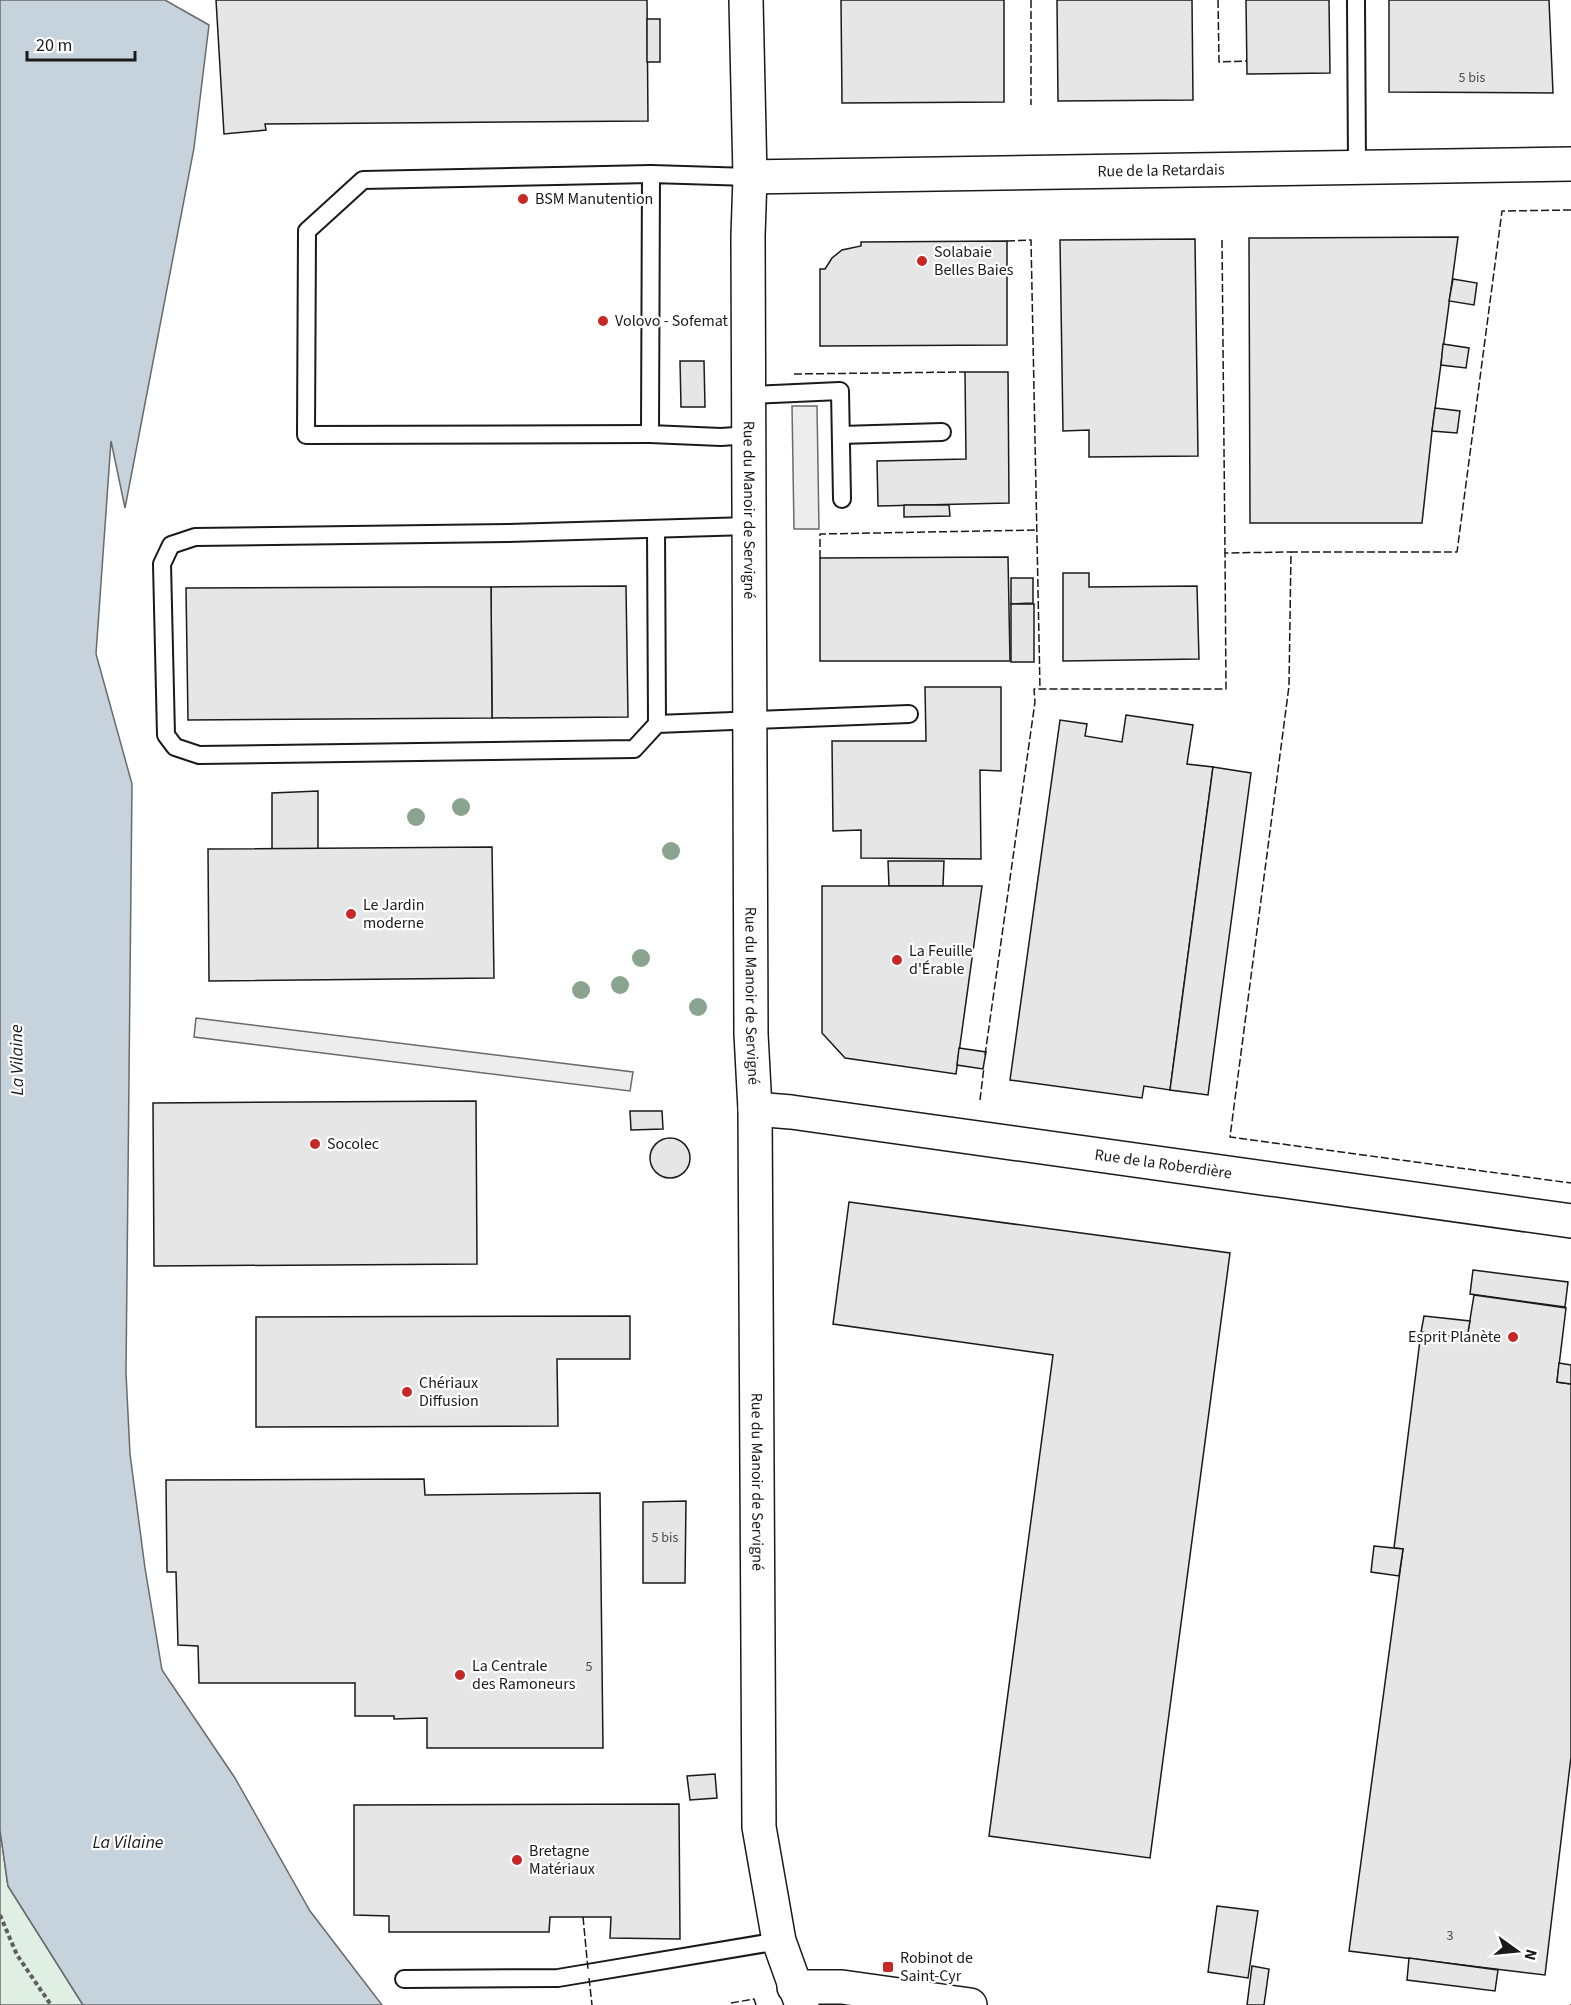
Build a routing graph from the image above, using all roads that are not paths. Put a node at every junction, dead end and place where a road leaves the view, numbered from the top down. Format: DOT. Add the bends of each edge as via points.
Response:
graph roads {
  1 [pos="746,0"];
  2 [pos="1356,0"];
  3 [pos="1571,164"];
  4 [pos="1358,167"];
  5 [pos="651,174"];
  6 [pos="750,177"];
  7 [pos="749,395"];
  8 [pos="942,432"];
  9 [pos="650,434"];
  10 [pos="749,435"];
  11 [pos="840,435"];
  12 [pos="842,499"];
  13 [pos="749,526"];
  14 [pos="656,529"];
  15 [pos="909,714"];
  16 [pos="750,719"];
  17 [pos="657,724"];
  18 [pos="755,1109"];
  19 [pos="1571,1221"];
  20 [pos="779,1941"];
  21 [pos="404,1979"];
  22 [pos="798,1996"];
  23 [pos="970,2005"];
  1 -- 6 [label="street, Rue du Manoir de Servigné"];
  2 -- 4 [label="lane"];
  3 -- 4 [label="street, Rue de la Retardais"];
  4 -- 6 [label="street, Rue de la Retardais"];
  5 -- 6 [label="lane"];
  5 -- 9 [label="lane"];
  5 -- 9 [label="lane" via="363,180 307,231 306,435"];
  6 -- 7 [label="street, Rue du Manoir de Servigné"];
  7 -- 10 [label="street, Rue du Manoir de Servigné"];
  7 -- 11 [label="lane" via="840,391"];
  8 -- 11 [label="lane"];
  9 -- 10 [label="lane"];
  10 -- 13 [label="street, Rue du Manoir de Servigné"];
  11 -- 12 [label="lane"];
  13 -- 14 [label="lane"];
  13 -- 16 [label="street, Rue du Manoir de Servigné"];
  14 -- 17 [label="lane"];
  14 -- 17 [label="lane" via="195,537 171,545 162,564 166,735 175,747 199,754 634,749"];
  15 -- 16 [label="lane"];
  16 -- 17 [label="lane"];
  16 -- 18 [label="street, Rue du Manoir de Servigné" via="751,1034"];
  18 -- 19 [label="street, Rue de la Roberdière"];
  18 -- 20 [label="street, Rue du Manoir de Servigné" via="759,1827"];
  20 -- 21 [label="lane" via="558,1978"];
  20 -- 22 [label="street, Rue du Manoir de Servigné"];
  22 -- 23 [label="street" via="842,1987"];
}
